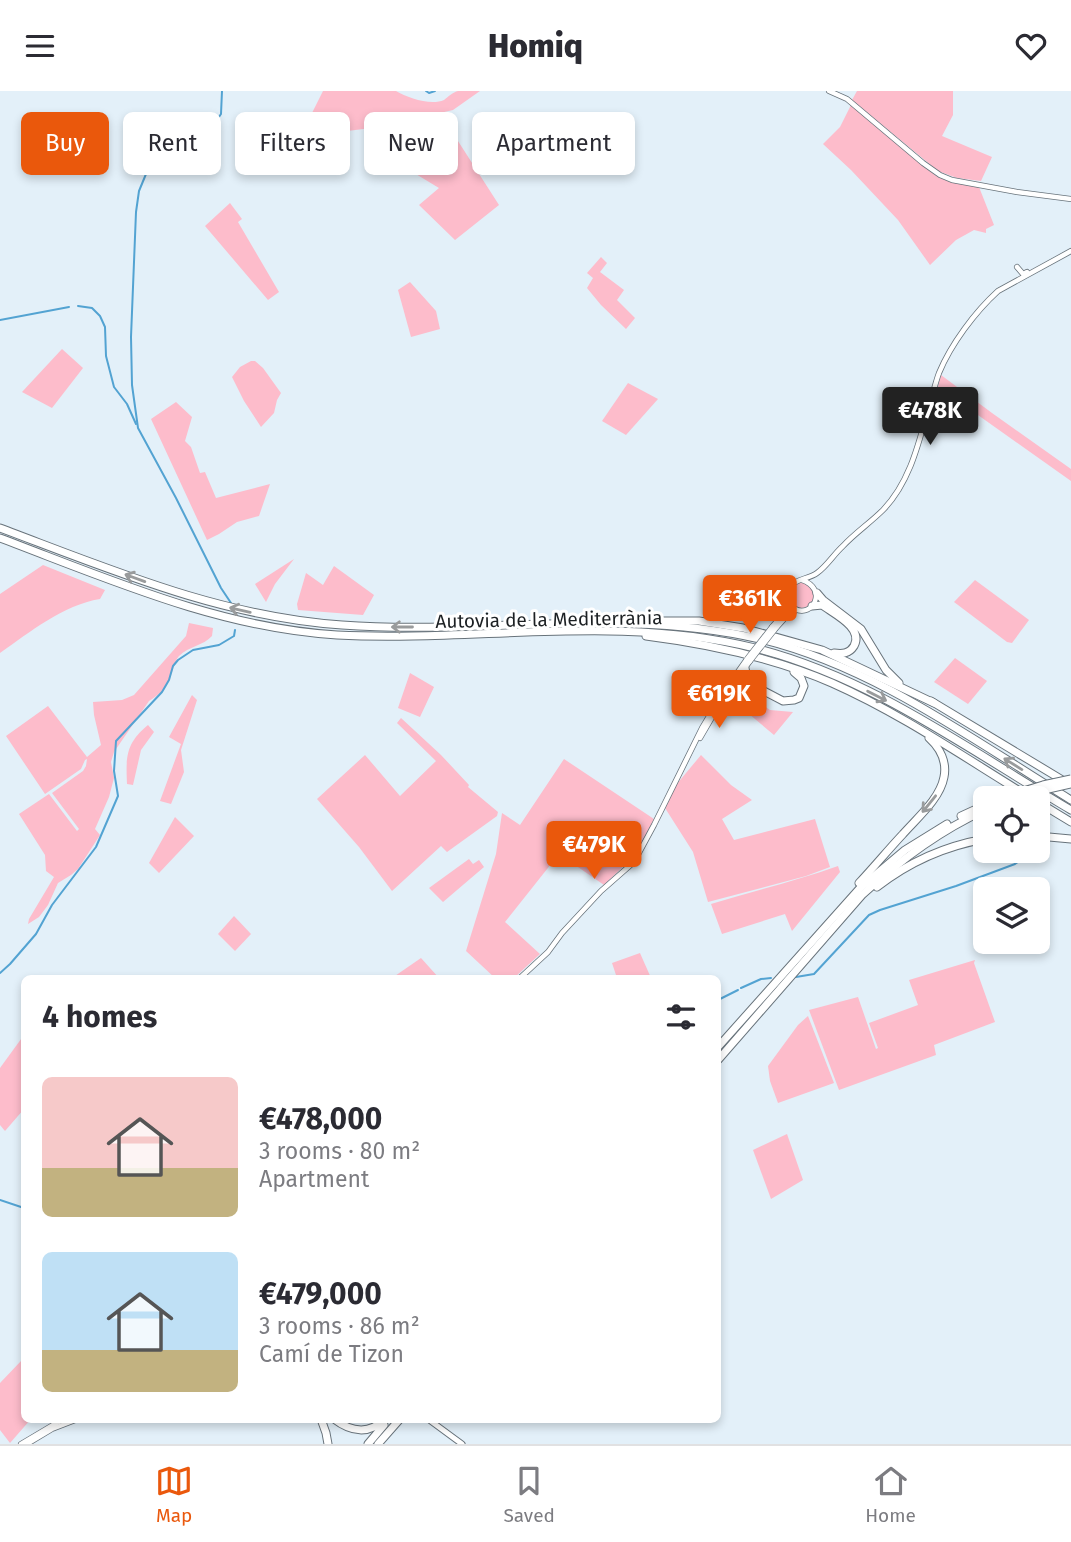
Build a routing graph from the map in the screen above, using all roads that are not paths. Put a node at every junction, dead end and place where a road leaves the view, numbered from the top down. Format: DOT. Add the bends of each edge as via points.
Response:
graph roads {
  1 [pos="829,91"];
  2 [pos="1071,199"];
  3 [pos="1071,251"];
  4 [pos="1017,267"];
  5 [pos="1035,270"];
  6 [pos="0,528"];
  7 [pos="0,538"];
  8 [pos="821,571"];
  9 [pos="802,580"];
  10 [pos="815,590"];
  11 [pos="788,603"];
  12 [pos="812,606"];
  13 [pos="796,610"];
  14 [pos="614,622"];
  15 [pos="774,628"];
  16 [pos="636,633"];
  17 [pos="822,650"];
  18 [pos="747,663"];
  19 [pos="785,666"];
  20 [pos="934,703"];
  21 [pos="915,727"];
  22 [pos="1071,779"];
  23 [pos="1071,785"];
  24 [pos="1012,786"];
  25 [pos="1040,786"];
  26 [pos="672,788"];
  27 [pos="1050,789"];
  28 [pos="1071,800"];
  29 [pos="1050,809"];
  30 [pos="1071,810"];
  31 [pos="973,811"];
  32 [pos="973,816"];
  33 [pos="1071,822"];
  34 [pos="1050,836"];
  35 [pos="1071,839"];
  36 [pos="973,842"];
  37 [pos="828,934"];
  38 [pos="795,959"];
  39 [pos="523,975"];
  40 [pos="721,1044"];
  41 [pos="721,1057"];
  42 [pos="57,1423"];
  43 [pos="68,1423"];
  44 [pos="323,1423"];
  45 [pos="339,1423"];
  46 [pos="382,1423"];
  47 [pos="384,1423"];
  48 [pos="399,1423"];
  49 [pos="433,1423"];
  50 [pos="21,1444"];
  51 [pos="27,1444"];
  52 [pos="328,1444"];
  53 [pos="368,1444"];
  54 [pos="381,1444"];
  55 [pos="462,1444"];
  1 -- 2 [label="street" via="847,99 940,175"];
  3 -- 5 [label="street"];
  4 -- 5 [label="street" via="1023,274"];
  5 -- 8 [label="street" via="998,291 959,337 939,373 912,464 893,498"];
  14 -- 6 [label="highway, Autovia de la Mediterrània, one-way" via="398,627 280,618 200,600"];
  7 -- 16 [label="highway, Autovia de la Mediterrània" via="198,610 278,628 398,637"];
  8 -- 9 [label="street"];
  8 -- 10 [label="street"];
  9 -- 10 [label="street"];
  9 -- 11 [label="street" via="787,589"];
  10 -- 12 [label="street"];
  10 -- 20 [label="highway" via="861,629 886,670"];
  11 -- 13 [label="street"];
  11 -- 15 [label="street"];
  12 -- 13 [label="street"];
  12 -- 17 [label="highway" via="822,605 856,635 856,643 844,653"];
  13 -- 15 [label="street"];
  14 -- 17 [label="highway" via="712,623"];
  28 -- 14 [label="highway, Autovia de la Mediterrània, one-way" via="935,715 833,664 760,639"];
  15 -- 18 [label="street, bridge"];
  16 -- 19 [label="highway" via="732,650"];
  16 -- 30 [label="highway, Autovia de la Mediterrània, one-way" via="674,634 754,648 831,674 932,725"];
  17 -- 20 [label="highway"];
  18 -- 19 [label="highway" via="751,683 783,701 794,700 801,694 803,682"];
  18 -- 26 [label="street"];
  18 -- 26 [label="street" via="723,693"];
  19 -- 21 [label="highway" via="856,695"];
  20 -- 23 [label="highway"];
  21 -- 24 [label="highway"];
  21 -- 38 [label="highway, one-way" via="942,756 945,770 938,792"];
  22 -- 25 [label="highway, bridge"];
  23 -- 27 [label="highway, bridge"];
  26 -- 39 [label="street" via="634,862"];
  29 -- 33 [label="highway"];
  31 -- 38 [label="highway" via="890,862"];
  32 -- 37 [label="highway" via="903,859"];
  34 -- 35 [label="highway"];
  36 -- 37 [label="highway" via="929,855 895,873"];
  37 -- 41 [label="highway"];
  38 -- 40 [label="highway"];
  42 -- 50 [label="street"];
  43 -- 51 [label="street"];
  44 -- 52 [label="highway"];
  45 -- 46 [label="highway" via="357,1431"];
  47 -- 53 [label="highway"];
  48 -- 54 [label="highway"];
  49 -- 55 [label="main road"];
}
